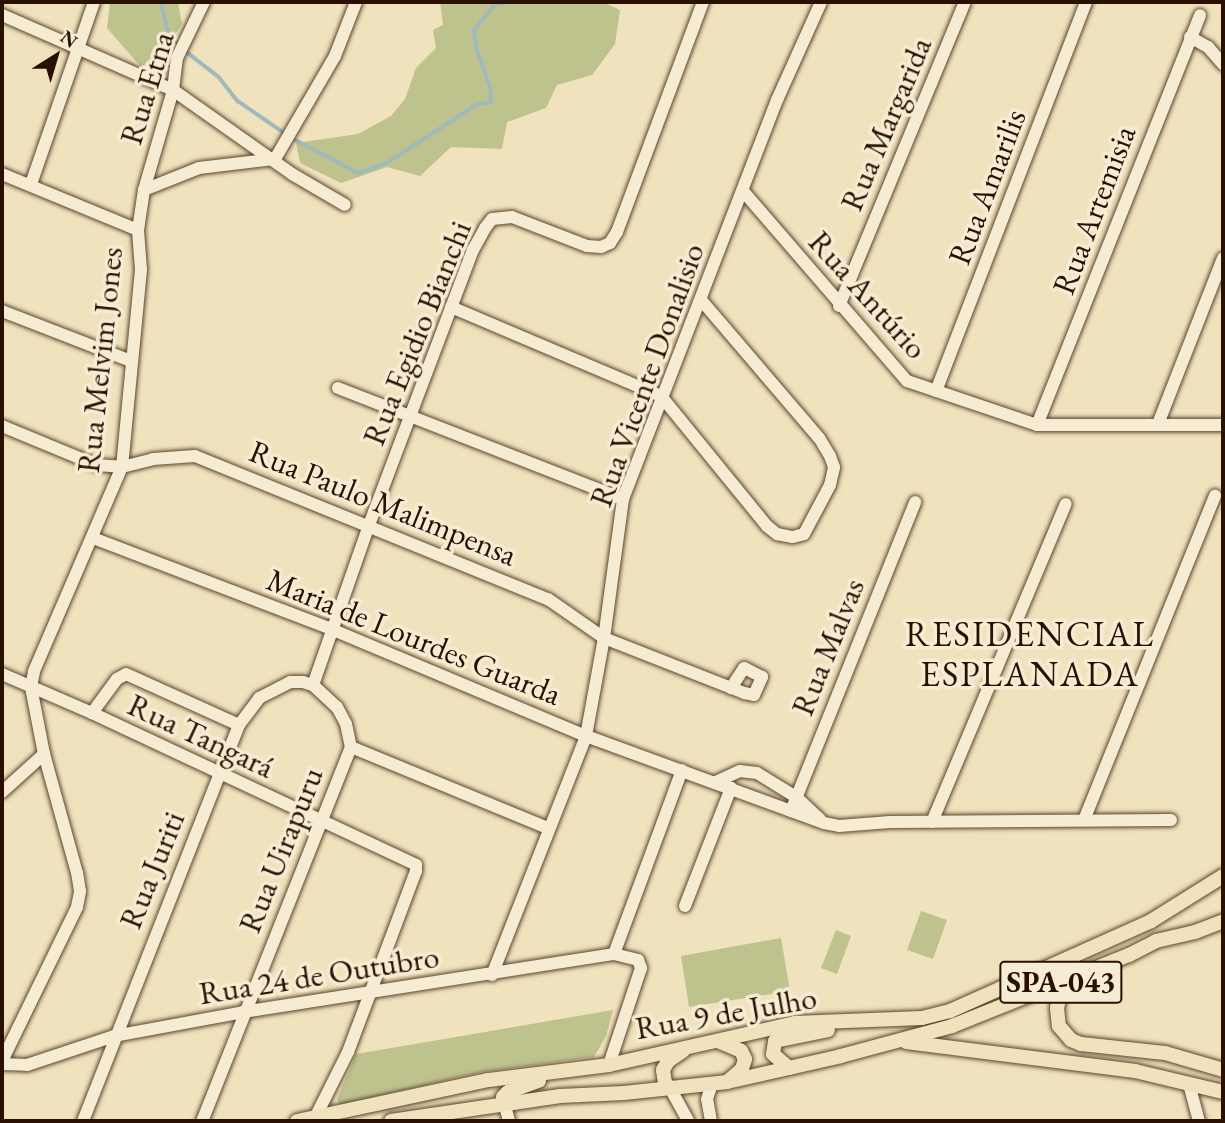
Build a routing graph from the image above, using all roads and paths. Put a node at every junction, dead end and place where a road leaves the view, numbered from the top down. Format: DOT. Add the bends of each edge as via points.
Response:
graph roads {
  1 [pos="94,2"];
  2 [pos="204,2"];
  3 [pos="356,2"];
  4 [pos="703,2"];
  5 [pos="821,2"];
  6 [pos="965,2"];
  7 [pos="1086,2"];
  8 [pos="2,15"];
  9 [pos="1200,15"];
  10 [pos="1190,37"];
  11 [pos="79,47"];
  12 [pos="1223,64"];
  13 [pos="173,90"];
  14 [pos="275,159"];
  15 [pos="2,174"];
  16 [pos="31,184"];
  17 [pos="144,191"];
  18 [pos="743,191"];
  19 [pos="345,205"];
  20 [pos="138,230"];
  21 [pos="1223,258"];
  22 [pos="702,301"];
  23 [pos="839,306"];
  24 [pos="451,307"];
  25 [pos="2,311"];
  26 [pos="131,361"];
  27 [pos="338,388"];
  28 [pos="936,391"];
  29 [pos="661,396"];
  30 [pos="410,418"];
  31 [pos="1158,424"];
  32 [pos="1037,425"];
  33 [pos="1223,425"];
  34 [pos="2,426"];
  35 [pos="122,467"];
  36 [pos="1215,495"];
  37 [pos="623,499"];
  38 [pos="915,502"];
  39 [pos="1066,503"];
  40 [pos="369,525"];
  41 [pos="93,538"];
  42 [pos="331,629"];
  43 [pos="604,638"];
  44 [pos="2,674"];
  45 [pos="313,685"];
  46 [pos="30,687"];
  47 [pos="731,688"];
  48 [pos="92,713"];
  49 [pos="239,724"];
  50 [pos="586,736"];
  51 [pos="351,747"];
  52 [pos="44,754"];
  53 [pos="682,770"];
  54 [pos="219,772"];
  55 [pos="716,782"];
  56 [pos="731,788"];
  57 [pos="2,792"];
  58 [pos="796,797"];
  59 [pos="791,811"];
  60 [pos="1084,820"];
  61 [pos="1171,820"];
  62 [pos="323,822"];
  63 [pos="932,822"];
  64 [pos="824,823"];
  65 [pos="548,828"];
  66 [pos="1223,876"];
  67 [pos="685,906"];
  68 [pos="1223,921"];
  69 [pos="614,954"];
  70 [pos="1129,955"];
  71 [pos="492,975"];
  72 [pos="369,993"];
  73 [pos="243,1012"];
  74 [pos="922,1018"];
  75 [pos="114,1036"];
  76 [pos="718,1041"];
  77 [pos="898,1041"];
  78 [pos="691,1046"];
  79 [pos="2,1063"];
  80 [pos="610,1065"];
  81 [pos="789,1068"];
  82 [pos="1223,1070"];
  83 [pos="570,1071"];
  84 [pos="727,1082"];
  85 [pos="712,1084"];
  86 [pos="1188,1084"];
  87 [pos="333,1085"];
  88 [pos="670,1087"];
  89 [pos="1223,1092"];
  90 [pos="504,1103"];
  91 [pos="315,1118"];
  92 [pos="338,1118"];
  93 [pos="83,1121"];
  94 [pos="202,1121"];
  95 [pos="297,1121"];
  96 [pos="391,1121"];
  97 [pos="509,1121"];
  98 [pos="688,1121"];
  99 [pos="711,1121"];
  100 [pos="1199,1121"];
  1 -- 11 [label="street"];
  2 -- 13 [label="street, Rua Etna" via="177,58"];
  3 -- 14 [label="street" via="335,56"];
  4 -- 24 [label="street, Rua Egidio Bianchi" via="610,243 587,246 512,217 492,219"];
  5 -- 18 [label="street, Rua Vicente Donalisio"];
  6 -- 23 [label="street, Rua Margarida"];
  7 -- 28 [label="street, Rua Amarilis"];
  8 -- 11 [label="street"];
  9 -- 10 [label="street, Rua Artemisia"];
  10 -- 12 [label="street" via="1208,47"];
  10 -- 32 [label="street, Rua Artemisia"];
  11 -- 13 [label="street"];
  11 -- 16 [label="street"];
  13 -- 14 [label="street"];
  13 -- 17 [label="street, Rua Etna"];
  14 -- 17 [label="street" via="200,167"];
  14 -- 19 [label="street"];
  15 -- 16 [label="street"];
  16 -- 20 [label="street"];
  17 -- 20 [label="street, Rua Melvim Jones"];
  18 -- 22 [label="street, Rua Vicente Donalisio"];
  18 -- 23 [label="street, Rua Antúrio"];
  20 -- 26 [label="street, Rua Melvim Jones" via="141,270"];
  21 -- 31 [label="street"];
  22 -- 29 [label="street, Rua Vicente Donalisio"];
  22 -- 29 [label="street" via="819,438 834,467 830,485 804,534 777,534 767,526"];
  23 -- 28 [label="street, Rua Antúrio" via="907,381"];
  24 -- 29 [label="street"];
  24 -- 30 [label="street, Rua Egidio Bianchi"];
  25 -- 26 [label="street"];
  26 -- 35 [label="street, Rua Melvim Jones"];
  27 -- 30 [label="street"];
  28 -- 32 [label="street, Rua Antúrio"];
  29 -- 37 [label="street, Rua Vicente Donalisio"];
  30 -- 37 [label="street"];
  30 -- 40 [label="street, Rua Egidio Bianchi"];
  31 -- 32 [label="street, Rua Antúrio"];
  31 -- 33 [label="street, Rua Antúrio"];
  34 -- 35 [label="street, Rua Paulo Malimpensa" via="96,465"];
  35 -- 40 [label="street, Rua Paulo Malimpensa" via="195,456"];
  35 -- 41 [label="street, Rua Melvim Jones"];
  36 -- 60 [label="street"];
  37 -- 43 [label="street, Rua Vicente Donalisio"];
  38 -- 58 [label="street, Rua Malvas"];
  39 -- 63 [label="street"];
  40 -- 42 [label="street, Rua Egidio Bianchi"];
  40 -- 43 [label="street, Rua Paulo Malimpensa" via="548,599"];
  41 -- 42 [label="street, Maria de Lourdes Guarda"];
  41 -- 46 [label="street, Rua Melvim Jones"];
  42 -- 45 [label="street, Rua Egidio Bianchi"];
  42 -- 50 [label="street, Maria de Lourdes Guarda"];
  43 -- 47 [label="street, Rua Paulo Malimpensa"];
  43 -- 50 [label="street, Rua Vicente Donalisio"];
  44 -- 46 [label="street, Rua Tangará"];
  45 -- 49 [label="street, Rua Juriti" via="290,682 268,692"];
  45 -- 51 [label="street, Rua Uirapuru" via="337,707"];
  46 -- 48 [label="street, Rua Tangará"];
  46 -- 52 [label="street"];
  48 -- 49 [label="street" via="126,674"];
  48 -- 54 [label="street, Rua Tangará"];
  49 -- 54 [label="street, Rua Juriti"];
  50 -- 53 [label="street, Maria de Lourdes Guarda"];
  50 -- 65 [label="street, Rua Vicente Donalisio"];
  51 -- 62 [label="street, Rua Uirapuru"];
  51 -- 65 [label="street"];
  52 -- 57 [label="street"];
  52 -- 79 [label="street" via="80,891 69,928"];
  53 -- 55 [label="street, Maria de Lourdes Guarda"];
  53 -- 69 [label="street"];
  54 -- 62 [label="street, Rua Tangará"];
  54 -- 75 [label="street, Rua Juriti"];
  55 -- 56 [label="street, Maria de Lourdes Guarda"];
  55 -- 58 [label="street" via="750,770"];
  56 -- 59 [label="street, Maria de Lourdes Guarda"];
  56 -- 67 [label="street"];
  58 -- 59 [label="street, Rua Malvas"];
  58 -- 64 [label="street"];
  59 -- 64 [label="street, Maria de Lourdes Guarda"];
  60 -- 61 [label="street, Maria de Lourdes Guarda"];
  60 -- 63 [label="street, Maria de Lourdes Guarda"];
  62 -- 72 [label="street, Rua Tangará" via="416,865"];
  62 -- 73 [label="street, Rua Uirapuru"];
  63 -- 64 [label="street, Maria de Lourdes Guarda"];
  65 -- 71 [label="street, Rua Vicente Donalisio"];
  66 -- 74 [label="main road, Rua 9 de Julho / SPA-043" via="1151,921 950,1010"];
  68 -- 70 [label="main road, Rua 9 de Julho / SPA-043" via="1156,941"];
  69 -- 71 [label="street, Rua 24 de Outubro"];
  69 -- 80 [label="street" via="638,960 641,968"];
  70 -- 77 [label="main road, Rua 9 de Julho / SPA-043" via="952,1026"];
  70 -- 82 [label="main road" via="1061,992 1057,1019 1064,1034 1081,1044 1164,1053"];
  71 -- 72 [label="street, Rua 24 de Outubro"];
  72 -- 73 [label="street, Rua 24 de Outubro"];
  72 -- 87 [label="street"];
  73 -- 75 [label="street, Rua 24 de Outubro"];
  73 -- 94 [label="street, Rua Uirapuru"];
  74 -- 76 [label="main road, Rua 9 de Julho" via="795,1023"];
  74 -- 81 [label="main road" via="902,1027 822,1030 782,1037 775,1041 773,1055"];
  75 -- 79 [label="street, Rua 24 de Outubro" via="27,1065"];
  75 -- 93 [label="street, Rua Juriti"];
  76 -- 78 [label="main road, Rua 9 de Julho"];
  76 -- 84 [label="main road" via="741,1051 746,1063"];
  77 -- 81 [label="main road, Rua 9 de Julho"];
  77 -- 86 [label="main road" via="1135,1071"];
  78 -- 80 [label="main road, Rua 9 de Julho"];
  78 -- 88 [label="main road" via="668,1061 663,1070"];
  80 -- 83 [label="main road, Rua 9 de Julho"];
  81 -- 84 [label="main road, Rua 9 de Julho"];
  83 -- 90 [label="main road" via="560,1078 517,1087 503,1097"];
  83 -- 92 [label="main road, Rua 9 de Julho" via="489,1080"];
  84 -- 85 [label="main road, Rua 9 de Julho"];
  85 -- 88 [label="main road, Rua 9 de Julho"];
  85 -- 99 [label="street" via="707,1099"];
  86 -- 89 [label="main road"];
  86 -- 100 [label="street"];
  87 -- 91 [label="street"];
  87 -- 92 [label="street" via="332,1102"];
  88 -- 90 [label="main road, Rua 9 de Julho"];
  88 -- 98 [label="street"];
  90 -- 96 [label="main road, Rua 9 de Julho"];
  90 -- 97 [label="street"];
  91 -- 92 [label="main road, Rua 9 de Julho"];
  91 -- 95 [label="main road, Rua 9 de Julho"];
}
